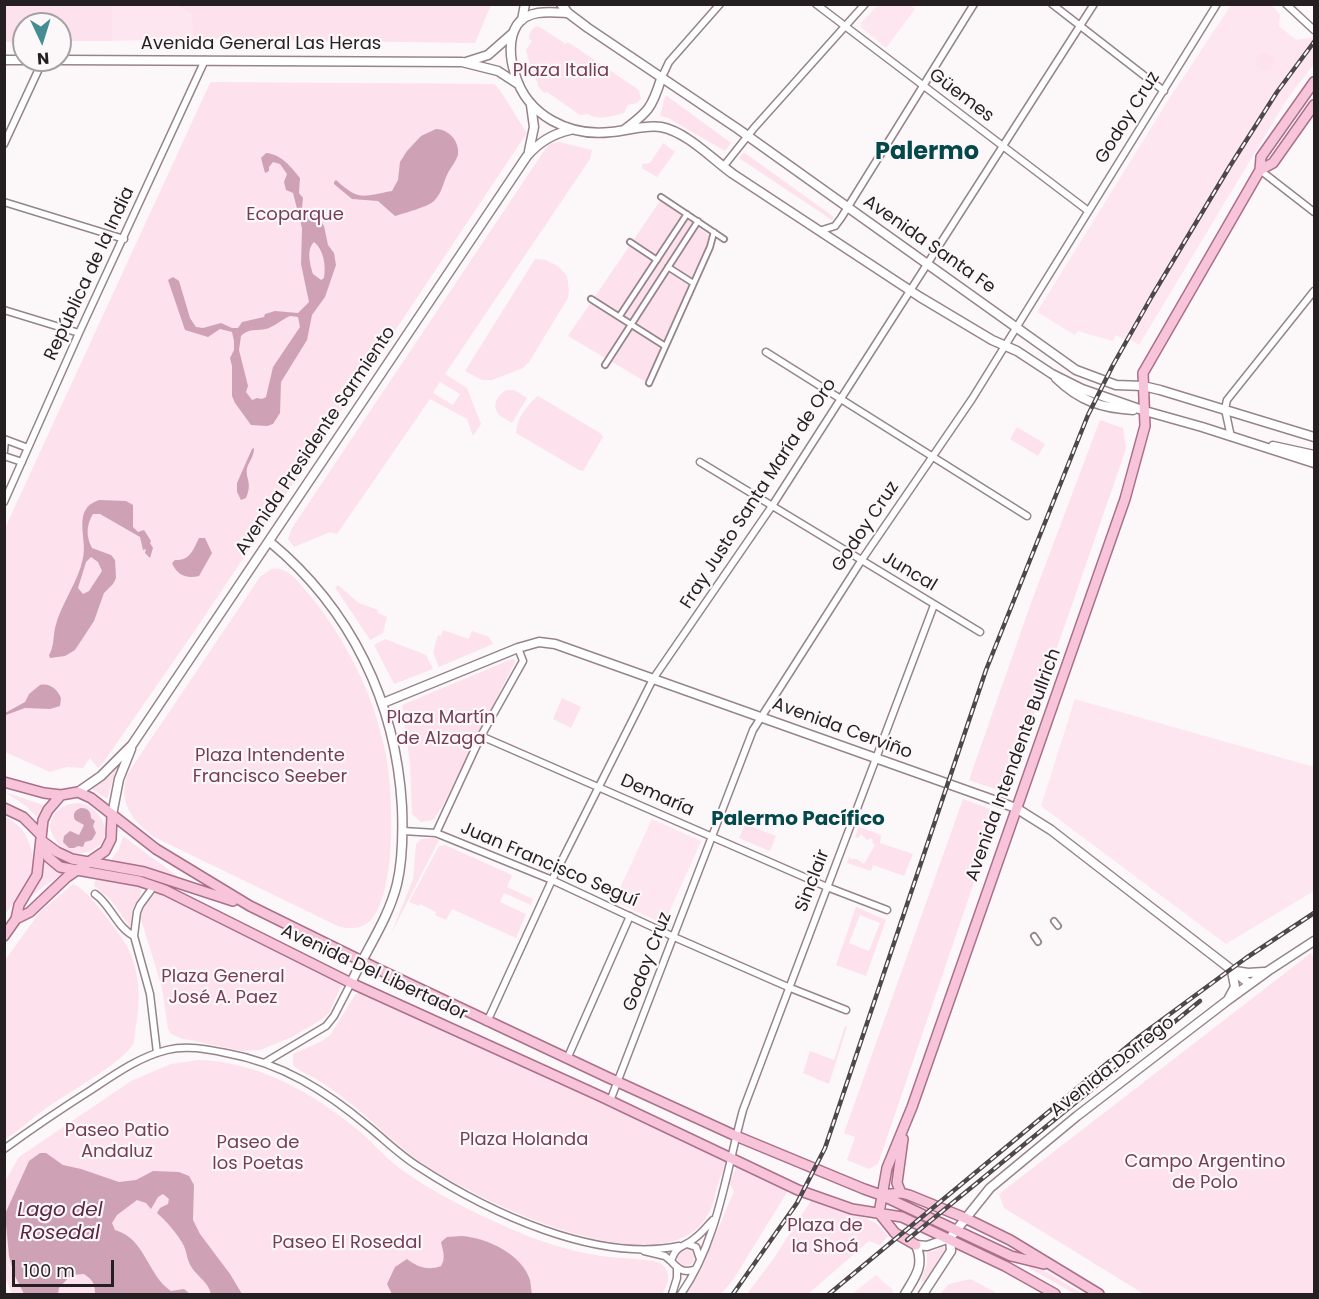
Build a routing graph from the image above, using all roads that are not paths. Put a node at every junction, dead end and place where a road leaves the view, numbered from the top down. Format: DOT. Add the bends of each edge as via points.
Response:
graph roads {
  1 [pos="525,4"];
  2 [pos="720,4"];
  3 [pos="816,4"];
  4 [pos="865,4"];
  5 [pos="974,4"];
  6 [pos="1052,4"];
  7 [pos="1094,4"];
  8 [pos="1217,4"];
  9 [pos="1286,4"];
  10 [pos="562,5"];
  11 [pos="568,13"];
  12 [pos="522,20"];
  13 [pos="845,26"];
  14 [pos="1080,27"];
  15 [pos="1314,30"];
  16 [pos="513,33"];
  17 [pos="72,60"];
  18 [pos="205,60"];
  19 [pos="462,62"];
  20 [pos="37,72"];
  21 [pos="661,79"];
  22 [pos="1314,82"];
  23 [pos="518,85"];
  24 [pos="922,86"];
  25 [pos="1164,91"];
  26 [pos="531,105"];
  27 [pos="1314,105"];
  28 [pos="570,130"];
  29 [pos="624,131"];
  30 [pos="747,136"];
  31 [pos="4,144"];
  32 [pos="1002,146"];
  33 [pos="527,156"];
  34 [pos="723,167"];
  35 [pos="1260,171"];
  36 [pos="661,197"];
  37 [pos="4,202"];
  38 [pos="847,207"];
  39 [pos="1087,210"];
  40 [pos="1314,212"];
  41 [pos="687,214"];
  42 [pos="698,221"];
  43 [pos="818,231"];
  44 [pos="714,232"];
  45 [pos="124,239"];
  46 [pos="724,239"];
  47 [pos="630,242"];
  48 [pos="657,260"];
  49 [pos="926,264"];
  50 [pos="668,267"];
  51 [pos="693,283"];
  52 [pos="910,291"];
  53 [pos="1314,291"];
  54 [pos="591,299"];
  55 [pos="4,310"];
  56 [pos="619,317"];
  57 [pos="631,324"];
  58 [pos="1016,327"];
  59 [pos="79,333"];
  60 [pos="1006,345"];
  61 [pos="665,346"];
  62 [pos="765,352"];
  63 [pos="605,365"];
  64 [pos="649,383"];
  65 [pos="1143,386"];
  66 [pos="841,398"];
  67 [pos="1225,410"];
  68 [pos="1145,411"];
  69 [pos="1231,436"];
  70 [pos="1314,437"];
  71 [pos="5,439"];
  72 [pos="1264,447"];
  73 [pos="28,448"];
  74 [pos="4,453"];
  75 [pos="1314,455"];
  76 [pos="933,456"];
  77 [pos="1302,460"];
  78 [pos="22,462"];
  79 [pos="700,462"];
  80 [pos="1314,463"];
  81 [pos="1314,469"];
  82 [pos="4,502"];
  83 [pos="772,506"];
  84 [pos="1027,516"];
  85 [pos="270,542"];
  86 [pos="861,561"];
  87 [pos="934,605"];
  88 [pos="980,632"];
  89 [pos="518,648"];
  90 [pos="653,679"];
  91 [pos="383,703"];
  92 [pos="760,718"];
  93 [pos="481,736"];
  94 [pos="132,745"];
  95 [pos="875,759"];
  96 [pos="4,782"];
  97 [pos="598,787"];
  98 [pos="78,792"];
  99 [pos="61,795"];
  100 [pos="4,808"];
  101 [pos="1016,808"];
  102 [pos="112,816"];
  103 [pos="403,831"];
  104 [pos="436,833"];
  105 [pos="41,838"];
  106 [pos="712,838"];
  107 [pos="89,862"];
  108 [pos="77,871"];
  109 [pos="552,880"];
  110 [pos="154,886"];
  111 [pos="827,887"];
  112 [pos="95,894"];
  113 [pos="250,906"];
  114 [pos="887,910"];
  115 [pos="630,916"];
  116 [pos="16,919"];
  117 [pos="4,936"];
  118 [pos="134,936"];
  119 [pos="1034,936"];
  120 [pos="674,937"];
  121 [pos="1314,941"];
  122 [pos="1038,942"];
  123 [pos="361,961"];
  124 [pos="1231,970"];
  125 [pos="1268,971"];
  126 [pos="351,983"];
  127 [pos="1250,984"];
  128 [pos="788,987"];
  129 [pos="1228,1000"];
  130 [pos="846,1010"];
  131 [pos="488,1022"];
  132 [pos="157,1053"];
  133 [pos="567,1059"];
  134 [pos="264,1063"];
  135 [pos="618,1082"];
  136 [pos="610,1101"];
  137 [pos="904,1128"];
  138 [pos="736,1136"];
  139 [pos="4,1149"];
  140 [pos="732,1158"];
  141 [pos="901,1193"];
  142 [pos="881,1195"];
  143 [pos="879,1213"];
  144 [pos="715,1217"];
  145 [pos="902,1217"];
  146 [pos="965,1218"];
  147 [pos="953,1234"];
  148 [pos="687,1244"];
  149 [pos="916,1245"];
  150 [pos="679,1246"];
  151 [pos="634,1249"];
  152 [pos="700,1259"];
  153 [pos="671,1261"];
  154 [pos="1050,1266"];
  155 [pos="677,1268"];
  156 [pos="693,1270"];
  157 [pos="672,1294"];
  158 [pos="681,1294"];
  159 [pos="904,1294"];
  160 [pos="923,1294"];
  161 [pos="1055,1294"];
  162 [pos="1099,1294"];
  1 -- 12 [label="main road"];
  2 -- 21 [label="street" via="669,62"];
  3 -- 13 [label="street, Güemes"];
  4 -- 13 [label="street"];
  5 -- 24 [label="street"];
  6 -- 14 [label="street"];
  7 -- 14 [label="street, Fray Justo Santa María de Oro"];
  8 -- 25 [label="street, Godoy Cruz"];
  9 -- 15 [label="street"];
  10 -- 11 [label="main road, Avenida Santa Fe"];
  11 -- 12 [label="main road" via="542,12"];
  11 -- 21 [label="main road, Avenida Santa Fe"];
  12 -- 16 [label="main road"];
  13 -- 24 [label="street, Güemes"];
  13 -- 30 [label="street"];
  14 -- 25 [label="street"];
  14 -- 32 [label="street, Fray Justo Santa María de Oro"];
  16 -- 19 [label="main road, Avenida General Las Heras" via="488,55"];
  16 -- 23 [label="main road" via="511,54"];
  17 -- 18 [label="main road, Avenida General Las Heras"];
  18 -- 19 [label="main road, Avenida General Las Heras"];
  18 -- 45 [label="street, República de la India"];
  19 -- 23 [label="main road, Avenida General Las Heras" via="498,71"];
  20 -- 31 [label="street"];
  21 -- 29 [label="main road" via="653,104"];
  21 -- 30 [label="main road, Avenida Santa Fe"];
  22 -- 35 [label="main road" via="1261,157"];
  23 -- 26 [label="main road"];
  24 -- 32 [label="street, Güemes"];
  24 -- 38 [label="street"];
  25 -- 39 [label="street, Godoy Cruz"];
  26 -- 28 [label="main road"];
  26 -- 33 [label="main road, Avenida Presidente Sarmiento" via="534,127"];
  27 -- 35 [label="main road" via="1273,163"];
  28 -- 29 [label="main road"];
  28 -- 33 [label="main road, Avenida Presidente Sarmiento" via="543,140"];
  29 -- 34 [label="main road" via="667,129 699,147"];
  30 -- 34 [label="street"];
  30 -- 38 [label="main road, Avenida Santa Fe"];
  32 -- 39 [label="street, Güemes"];
  32 -- 49 [label="street, Fray Justo Santa María de Oro"];
  33 -- 85 [label="main road, Avenida Presidente Sarmiento"];
  34 -- 43 [label="main road"];
  35 -- 40 [label="street"];
  35 -- 65 [label="main road" via="1143,373"];
  36 -- 41 [label="street"];
  37 -- 45 [label="street"];
  38 -- 43 [label="street" via="835,226"];
  38 -- 49 [label="main road, Avenida Santa Fe"];
  39 -- 58 [label="street, Godoy Cruz"];
  41 -- 42 [label="street"];
  41 -- 48 [label="street"];
  42 -- 44 [label="street"];
  42 -- 50 [label="street"];
  43 -- 52 [label="main road"];
  44 -- 46 [label="street"];
  44 -- 51 [label="street"];
  45 -- 59 [label="street, República de la India"];
  47 -- 48 [label="street"];
  48 -- 56 [label="street"];
  49 -- 52 [label="street, Fray Justo Santa María de Oro"];
  49 -- 58 [label="main road, Avenida Santa Fe"];
  50 -- 51 [label="street"];
  50 -- 57 [label="street"];
  51 -- 61 [label="street"];
  52 -- 60 [label="main road"];
  52 -- 66 [label="street, Fray Justo Santa María de Oro"];
  53 -- 67 [label="street" via="1227,400"];
  54 -- 56 [label="street"];
  55 -- 59 [label="street"];
  56 -- 57 [label="street"];
  57 -- 61 [label="street"];
  57 -- 63 [label="street"];
  58 -- 60 [label="street, Godoy Cruz"];
  58 -- 65 [label="main road, Avenida Santa Fe" via="1076,370 1116,385"];
  59 -- 73 [label="street, República de la India"];
  60 -- 68 [label="main road" via="1082,389"];
  60 -- 76 [label="street, Godoy Cruz"];
  61 -- 64 [label="street"];
  62 -- 66 [label="street"];
  65 -- 67 [label="main road, Avenida Santa Fe"];
  65 -- 68 [label="main road, Avenida Intendente Bullrich"];
  66 -- 76 [label="street"];
  66 -- 83 [label="street, Fray Justo Santa María de Oro"];
  67 -- 69 [label="street"];
  67 -- 70 [label="main road, Avenida Santa Fe"];
  68 -- 69 [label="main road"];
  68 -- 101 [label="main road, Avenida Intendente Bullrich" via="1143,439 1125,500"];
  69 -- 72 [label="main road"];
  71 -- 73 [label="street"];
  71 -- 74 [label="street"];
  72 -- 75 [label="main road" via="1276,445"];
  72 -- 77 [label="main road"];
  73 -- 78 [label="street, República de la India"];
  74 -- 78 [label="street"];
  76 -- 84 [label="street"];
  76 -- 86 [label="street, Godoy Cruz"];
  77 -- 80 [label="main road"];
  77 -- 81 [label="main road"];
  78 -- 82 [label="street, República de la India"];
  79 -- 83 [label="street, Juncal"];
  83 -- 86 [label="street, Juncal"];
  83 -- 90 [label="street, Fray Justo Santa María de Oro"];
  85 -- 91 [label="main road" via="290,559 340,618 368,666"];
  85 -- 94 [label="main road, Avenida Presidente Sarmiento"];
  86 -- 87 [label="street, Juncal"];
  86 -- 92 [label="street, Godoy Cruz"];
  87 -- 88 [label="street, Juncal"];
  87 -- 95 [label="street, Sinclair"];
  89 -- 90 [label="main road, Avenida Cerviño" via="539,642 555,644"];
  89 -- 91 [label="main road, Avenida Cerviño"];
  89 -- 93 [label="street" via="522,661"];
  90 -- 92 [label="main road, Avenida Cerviño"];
  90 -- 97 [label="street, Fray Justo Santa María de Oro"];
  91 -- 103 [label="main road" via="397,752"];
  92 -- 95 [label="main road, Avenida Cerviño"];
  92 -- 106 [label="street, Godoy Cruz"];
  93 -- 97 [label="street, Demaría"];
  93 -- 104 [label="street"];
  94 -- 98 [label="main road, Avenida Presidente Sarmiento" via="101,776"];
  94 -- 102 [label="main road, Avenida Presidente Sarmiento"];
  95 -- 101 [label="main road, Avenida Cerviño"];
  95 -- 111 [label="street, Sinclair"];
  96 -- 99 [label="main road"];
  97 -- 106 [label="street, Demaría"];
  97 -- 109 [label="street, Fray Justo Santa María de Oro"];
  98 -- 99 [label="main road"];
  98 -- 102 [label="main road, Avenida Del Libertador" via="101,804"];
  99 -- 105 [label="main road, Avenida Presidente Sarmiento" via="48,810"];
  100 -- 105 [label="main road, Avenida Del Libertador" via="22,817"];
  101 -- 124 [label="main road, Avenida Cerviño" via="1052,830"];
  101 -- 137 [label="main road, Avenida Intendente Bullrich"];
  102 -- 107 [label="main road, Avenida Presidente Sarmiento" via="109,847"];
  102 -- 113 [label="main road, Avenida Del Libertador" via="156,849"];
  103 -- 104 [label="street, Juan Francisco Seguí"];
  103 -- 123 [label="main road" via="401,866 393,897"];
  104 -- 109 [label="street, Juan Francisco Seguí"];
  105 -- 107 [label="main road, Avenida Del Libertador" via="64,856"];
  105 -- 108 [label="main road, Avenida Del Libertador" via="52,862"];
  105 -- 116 [label="main road, Avenida Presidente Sarmiento" via="38,870"];
  106 -- 111 [label="street, Demaría"];
  106 -- 120 [label="street, Godoy Cruz"];
  107 -- 108 [label="main road, Avenida Presidente Sarmiento"];
  107 -- 113 [label="main road, Avenida Del Libertador" via="144,872"];
  108 -- 110 [label="main road, Avenida Del Libertador"];
  108 -- 116 [label="main road, Avenida Presidente Sarmiento" via="30,912"];
  109 -- 115 [label="street, Juan Francisco Seguí"];
  109 -- 131 [label="street, Fray Justo Santa María de Oro"];
  110 -- 118 [label="street" via="140,905"];
  110 -- 126 [label="main road, Avenida Del Libertador"];
  111 -- 114 [label="street, Demaría"];
  111 -- 128 [label="street, Sinclair"];
  112 -- 118 [label="street" via="124,931"];
  113 -- 123 [label="main road, Avenida Del Libertador"];
  115 -- 120 [label="street, Juan Francisco Seguí"];
  115 -- 133 [label="street"];
  116 -- 117 [label="main road, Avenida Presidente Sarmiento"];
  118 -- 132 [label="street" via="150,993"];
  119 -- 122 [label="street"];
  120 -- 128 [label="street, Juan Francisco Seguí"];
  120 -- 135 [label="street, Godoy Cruz"];
  121 -- 125 [label="main road, Avenida Dorrego"];
  123 -- 126 [label="main road"];
  123 -- 131 [label="main road, Avenida Del Libertador"];
  124 -- 125 [label="main road"];
  124 -- 127 [label="main road, Avenida Cerviño"];
  124 -- 129 [label="main road" via="1235,987"];
  125 -- 127 [label="main road, Avenida Dorrego"];
  126 -- 134 [label="street" via="326,1026"];
  126 -- 136 [label="main road, Avenida Del Libertador"];
  127 -- 129 [label="main road, Avenida Dorrego"];
  128 -- 130 [label="street, Juan Francisco Seguí"];
  128 -- 138 [label="street, Sinclair"];
  129 -- 146 [label="main road, Avenida Dorrego" via="990,1188"];
  131 -- 133 [label="main road, Avenida Del Libertador"];
  132 -- 134 [label="street" via="181,1047"];
  132 -- 139 [label="street" via="101,1083"];
  133 -- 135 [label="main road, Avenida Del Libertador"];
  134 -- 151 [label="street" via="319,1089 418,1167 473,1198 548,1232 581,1242"];
  135 -- 136 [label="street, Godoy Cruz"];
  135 -- 138 [label="main road, Avenida Del Libertador"];
  136 -- 140 [label="main road, Avenida Del Libertador"];
  137 -- 141 [label="main road, Avenida Intendente Bullrich" via="897,1184"];
  137 -- 142 [label="main road, Avenida Intendente Bullrich" via="887,1168"];
  138 -- 140 [label="street, Sinclair"];
  138 -- 142 [label="main road, Avenida Del Libertador"];
  140 -- 143 [label="main road, Avenida Del Libertador" via="798,1190 852,1209"];
  140 -- 144 [label="street, Sinclair"];
  141 -- 142 [label="main road, Avenida Del Libertador"];
  141 -- 146 [label="main road, Avenida Del Libertador"];
  142 -- 143 [label="main road, Avenida Intendente Bullrich"];
  142 -- 145 [label="main road, Avenida Del Libertador"];
  142 -- 147 [label="main road"];
  143 -- 145 [label="main road, Avenida Del Libertador"];
  143 -- 149 [label="main road" via="895,1233"];
  144 -- 148 [label="street"];
  144 -- 152 [label="street, Sinclair"];
  145 -- 147 [label="main road, Avenida Del Libertador"];
  146 -- 147 [label="main road, Avenida Dorrego"];
  146 -- 154 [label="main road, Avenida Del Libertador"];
  147 -- 149 [label="main road" via="927,1246"];
  147 -- 154 [label="main road"];
  147 -- 160 [label="main road, Avenida Dorrego" via="951,1251"];
  147 -- 161 [label="main road, Avenida Del Libertador"];
  148 -- 150 [label="street"];
  148 -- 152 [label="street" via="696,1247"];
  149 -- 159 [label="main road" via="920,1267"];
  150 -- 151 [label="street"];
  150 -- 153 [label="street"];
  151 -- 153 [label="street"];
  152 -- 156 [label="street"];
  153 -- 155 [label="street"];
  154 -- 162 [label="main road, Avenida Del Libertador"];
  155 -- 156 [label="street"];
  155 -- 157 [label="street"];
  156 -- 158 [label="street"];
}
